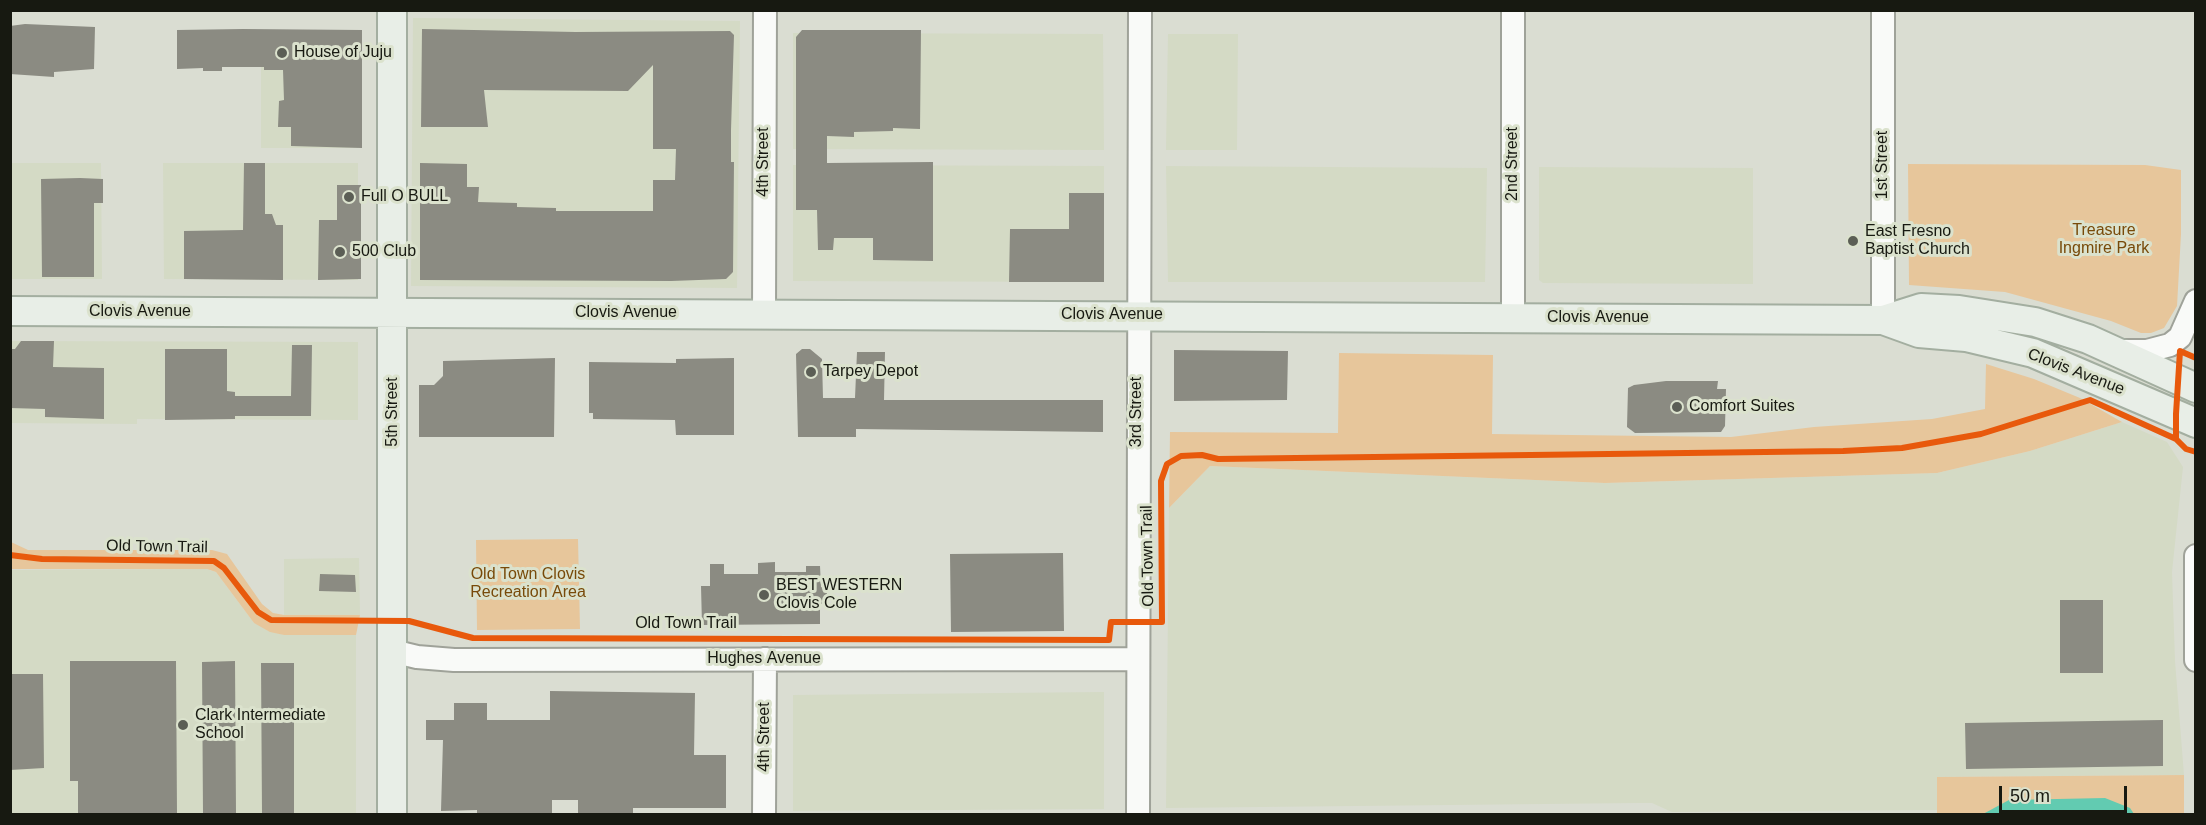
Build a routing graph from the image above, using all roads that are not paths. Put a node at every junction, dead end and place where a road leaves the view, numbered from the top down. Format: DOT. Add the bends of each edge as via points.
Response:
graph roads {
  1 [pos="392,10"];
  2 [pos="765,10"];
  3 [pos="1140,10"];
  4 [pos="1513,10"];
  5 [pos="1883,10"];
  6 [pos="2196,301"];
  7 [pos="10,311"];
  8 [pos="393,313"];
  9 [pos="764,313"];
  10 [pos="1137,315"];
  11 [pos="1513,318"];
  12 [pos="1883,320"];
  13 [pos="2114,350"];
  14 [pos="2196,388"];
  15 [pos="2196,423"];
  16 [pos="2196,556"];
  17 [pos="392,651"];
  18 [pos="765,659"];
  19 [pos="1138,659"];
  20 [pos="2196,660"];
  21 [pos="393,814"];
  22 [pos="764,814"];
  23 [pos="1138,814"];
  1 -- 8 [label="main road, 5th Street"];
  2 -- 9 [label="street, 4th Street"];
  3 -- 10 [label="street, 3rd Street"];
  4 -- 11 [label="street, 2nd Street"];
  5 -- 12 [label="street, 1st Street"];
  6 -- 13 [label="street" via="2180,337 2170,345 2147,351"];
  7 -- 8 [label="main road, Clovis Avenue"];
  8 -- 9 [label="main road, Clovis Avenue"];
  8 -- 17 [label="main road, 5th Street"];
  9 -- 10 [label="main road, Clovis Avenue"];
  10 -- 11 [label="main road, Clovis Avenue"];
  10 -- 19 [label="street, 3rd Street"];
  11 -- 12 [label="main road, Clovis Avenue"];
  12 -- 13 [label="main road" via="1921,308 2001,315 2062,330"];
  12 -- 15 [label="main road, Clovis Avenue" via="1919,333 1966,337 2033,353"];
  13 -- 14 [label="main road"];
  16 -- 20 [label="street"];
  17 -- 18 [label="street, Hughes Avenue" via="445,659"];
  17 -- 21 [label="main road, 5th Street"];
  18 -- 19 [label="street, Hughes Avenue"];
  18 -- 22 [label="street, 4th Street"];
  19 -- 23 [label="street, 3rd Street"];
}
